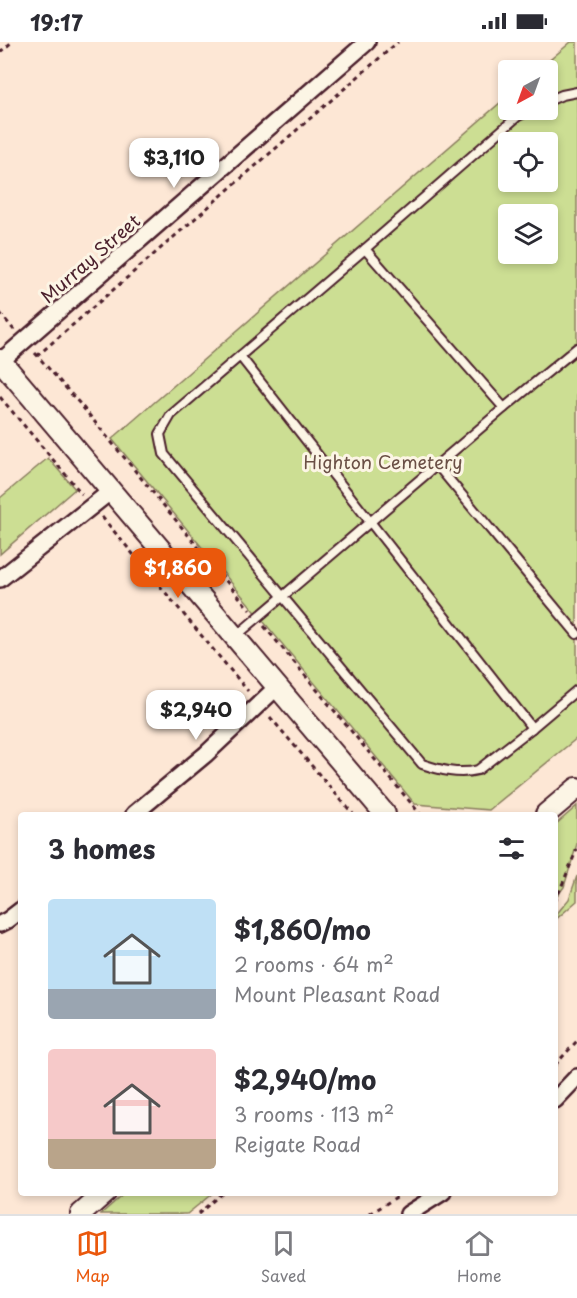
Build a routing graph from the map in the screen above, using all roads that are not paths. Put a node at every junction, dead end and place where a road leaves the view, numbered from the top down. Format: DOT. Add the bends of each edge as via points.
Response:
graph roads {
  1 [pos="367,42"];
  2 [pos="577,92"];
  3 [pos="558,97"];
  4 [pos="513,120"];
  5 [pos="365,249"];
  6 [pos="576,350"];
  7 [pos="240,356"];
  8 [pos="1,361"];
  9 [pos="504,408"];
  10 [pos="437,465"];
  11 [pos="111,490"];
  12 [pos="369,523"];
  13 [pos="0,579"];
  14 [pos="282,597"];
  15 [pos="577,634"];
  16 [pos="234,637"];
  17 [pos="277,687"];
  18 [pos="577,690"];
  19 [pos="532,728"];
  20 [pos="577,788"];
  21 [pos="136,812"];
  22 [pos="383,812"];
  23 [pos="548,812"];
  24 [pos="18,913"];
  25 [pos="0,924"];
  26 [pos="575,1082"];
  27 [pos="558,1097"];
  28 [pos="101,1196"];
  29 [pos="436,1196"];
  30 [pos="81,1214"];
  31 [pos="408,1214"];
  1 -- 8 [label="street, Murray Street"];
  2 -- 3 [label="lane"];
  4 -- 5 [label="lane"];
  5 -- 7 [label="lane"];
  5 -- 9 [label="lane"];
  6 -- 9 [label="lane"];
  7 -- 12 [label="lane"];
  7 -- 14 [label="lane" via="171,415 160,434 164,454"];
  8 -- 11 [label="street"];
  9 -- 10 [label="lane"];
  10 -- 12 [label="lane"];
  10 -- 15 [label="lane"];
  11 -- 13 [label="street"];
  11 -- 16 [label="street"];
  12 -- 14 [label="lane"];
  12 -- 19 [label="lane"];
  14 -- 16 [label="lane"];
  14 -- 19 [label="lane" via="422,764 468,773 478,770"];
  16 -- 17 [label="street"];
  17 -- 21 [label="street"];
  17 -- 22 [label="street"];
  18 -- 19 [label="lane"];
  20 -- 23 [label="street"];
  24 -- 25 [label="street"];
  26 -- 27 [label="street"];
  28 -- 30 [label="street"];
  29 -- 31 [label="street"];
}
